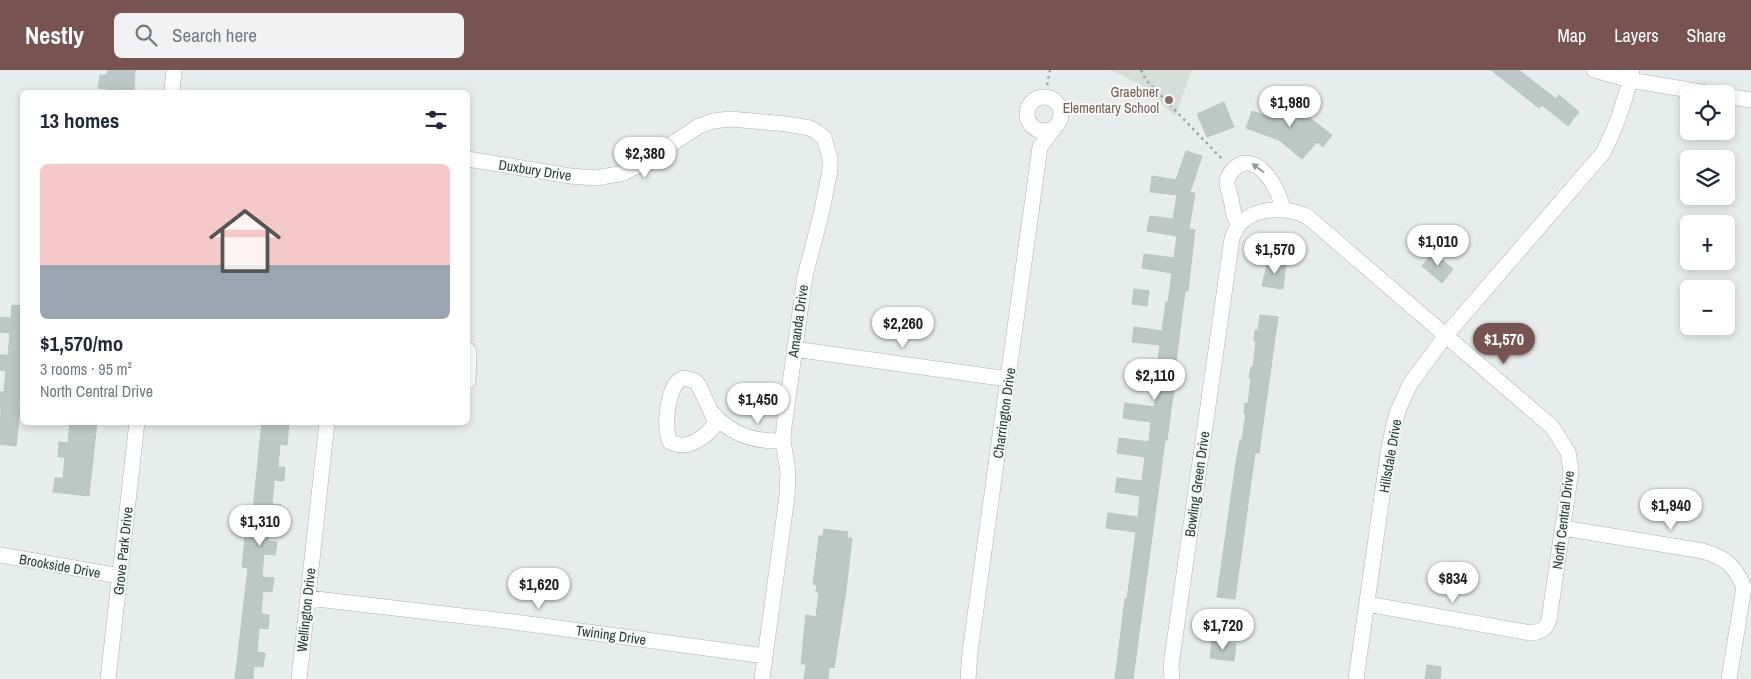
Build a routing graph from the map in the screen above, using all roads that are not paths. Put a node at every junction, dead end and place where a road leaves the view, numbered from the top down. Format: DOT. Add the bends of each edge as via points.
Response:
graph roads {
  1 [pos="174,70"];
  2 [pos="1594,70"];
  3 [pos="1631,75"];
  4 [pos="1680,86"];
  5 [pos="172,90"];
  6 [pos="1735,97"];
  7 [pos="1751,100"];
  8 [pos="1032,126"];
  9 [pos="1054,128"];
  10 [pos="824,138"];
  11 [pos="1040,147"];
  12 [pos="470,159"];
  13 [pos="1282,209"];
  14 [pos="1239,225"];
  15 [pos="1446,334"];
  16 [pos="794,349"];
  17 [pos="1008,379"];
  18 [pos="712,412"];
  19 [pos="137,425"];
  20 [pos="327,425"];
  21 [pos="727,428"];
  22 [pos="705,436"];
  23 [pos="783,441"];
  24 [pos="1563,528"];
  25 [pos="0,555"];
  26 [pos="120,576"];
  27 [pos="308,598"];
  28 [pos="1367,604"];
  29 [pos="765,656"];
  30 [pos="1167,677"];
  31 [pos="108,679"];
  32 [pos="299,679"];
  33 [pos="762,679"];
  34 [pos="968,679"];
  35 [pos="1356,679"];
  36 [pos="1729,679"];
  1 -- 5 [label="street"];
  2 -- 3 [label="street"];
  3 -- 4 [label="street"];
  3 -- 15 [label="street, Hillsdale Drive" via="1615,131 1603,153"];
  6 -- 7 [label="street"];
  8 -- 9 [label="street" via="1042,131"];
  8 -- 9 [label="street, Charrington Drive" via="1027,117 1028,106 1036,98 1046,96 1057,102 1062,113"];
  8 -- 11 [label="street, Charrington Drive"];
  9 -- 11 [label="street, Charrington Drive"];
  10 -- 12 [label="street, Duxbury Drive" via="810,128 787,124 730,119 713,121 699,126 624,173 596,178"];
  10 -- 16 [label="street, Amanda Drive" via="830,170 805,276"];
  11 -- 17 [label="street, Charrington Drive"];
  13 -- 14 [label="street, North Central Drive" via="1259,213"];
  13 -- 14 [label="street, one-way" via="1280,197 1265,174 1258,166 1242,163 1231,172 1227,184"];
  13 -- 15 [label="street, North Central Drive" via="1308,217"];
  14 -- 30 [label="street, Bowling Green Drive" via="1232,238"];
  15 -- 24 [label="street, North Central Drive" via="1552,427 1568,452 1571,471"];
  15 -- 28 [label="street, Hillsdale Drive" via="1410,384 1393,428"];
  16 -- 17 [label="street"];
  16 -- 23 [label="street, Amanda Drive"];
  17 -- 34 [label="street, Charrington Drive"];
  18 -- 21 [label="street"];
  18 -- 22 [label="street" via="714,425"];
  18 -- 22 [label="street" via="695,381 684,378 673,386 668,402 666,435 670,442 681,446"];
  19 -- 26 [label="street, Grove Park Drive"];
  20 -- 27 [label="street, Wellington Drive"];
  21 -- 22 [label="street"];
  21 -- 23 [label="street" via="755,440"];
  23 -- 29 [label="street, Amanda Drive" via="788,472 787,496"];
  24 -- 28 [label="street, North Central Drive" via="1549,620 1544,630 1539,632"];
  24 -- 36 [label="street" via="1720,556 1738,574 1744,587"];
  25 -- 26 [label="street, Brookside Drive"];
  26 -- 31 [label="street, Grove Park Drive"];
  27 -- 29 [label="street, Twining Drive"];
  27 -- 32 [label="street, Wellington Drive"];
  28 -- 35 [label="street, Hillsdale Drive"];
  29 -- 33 [label="street, Amanda Drive"];
}
